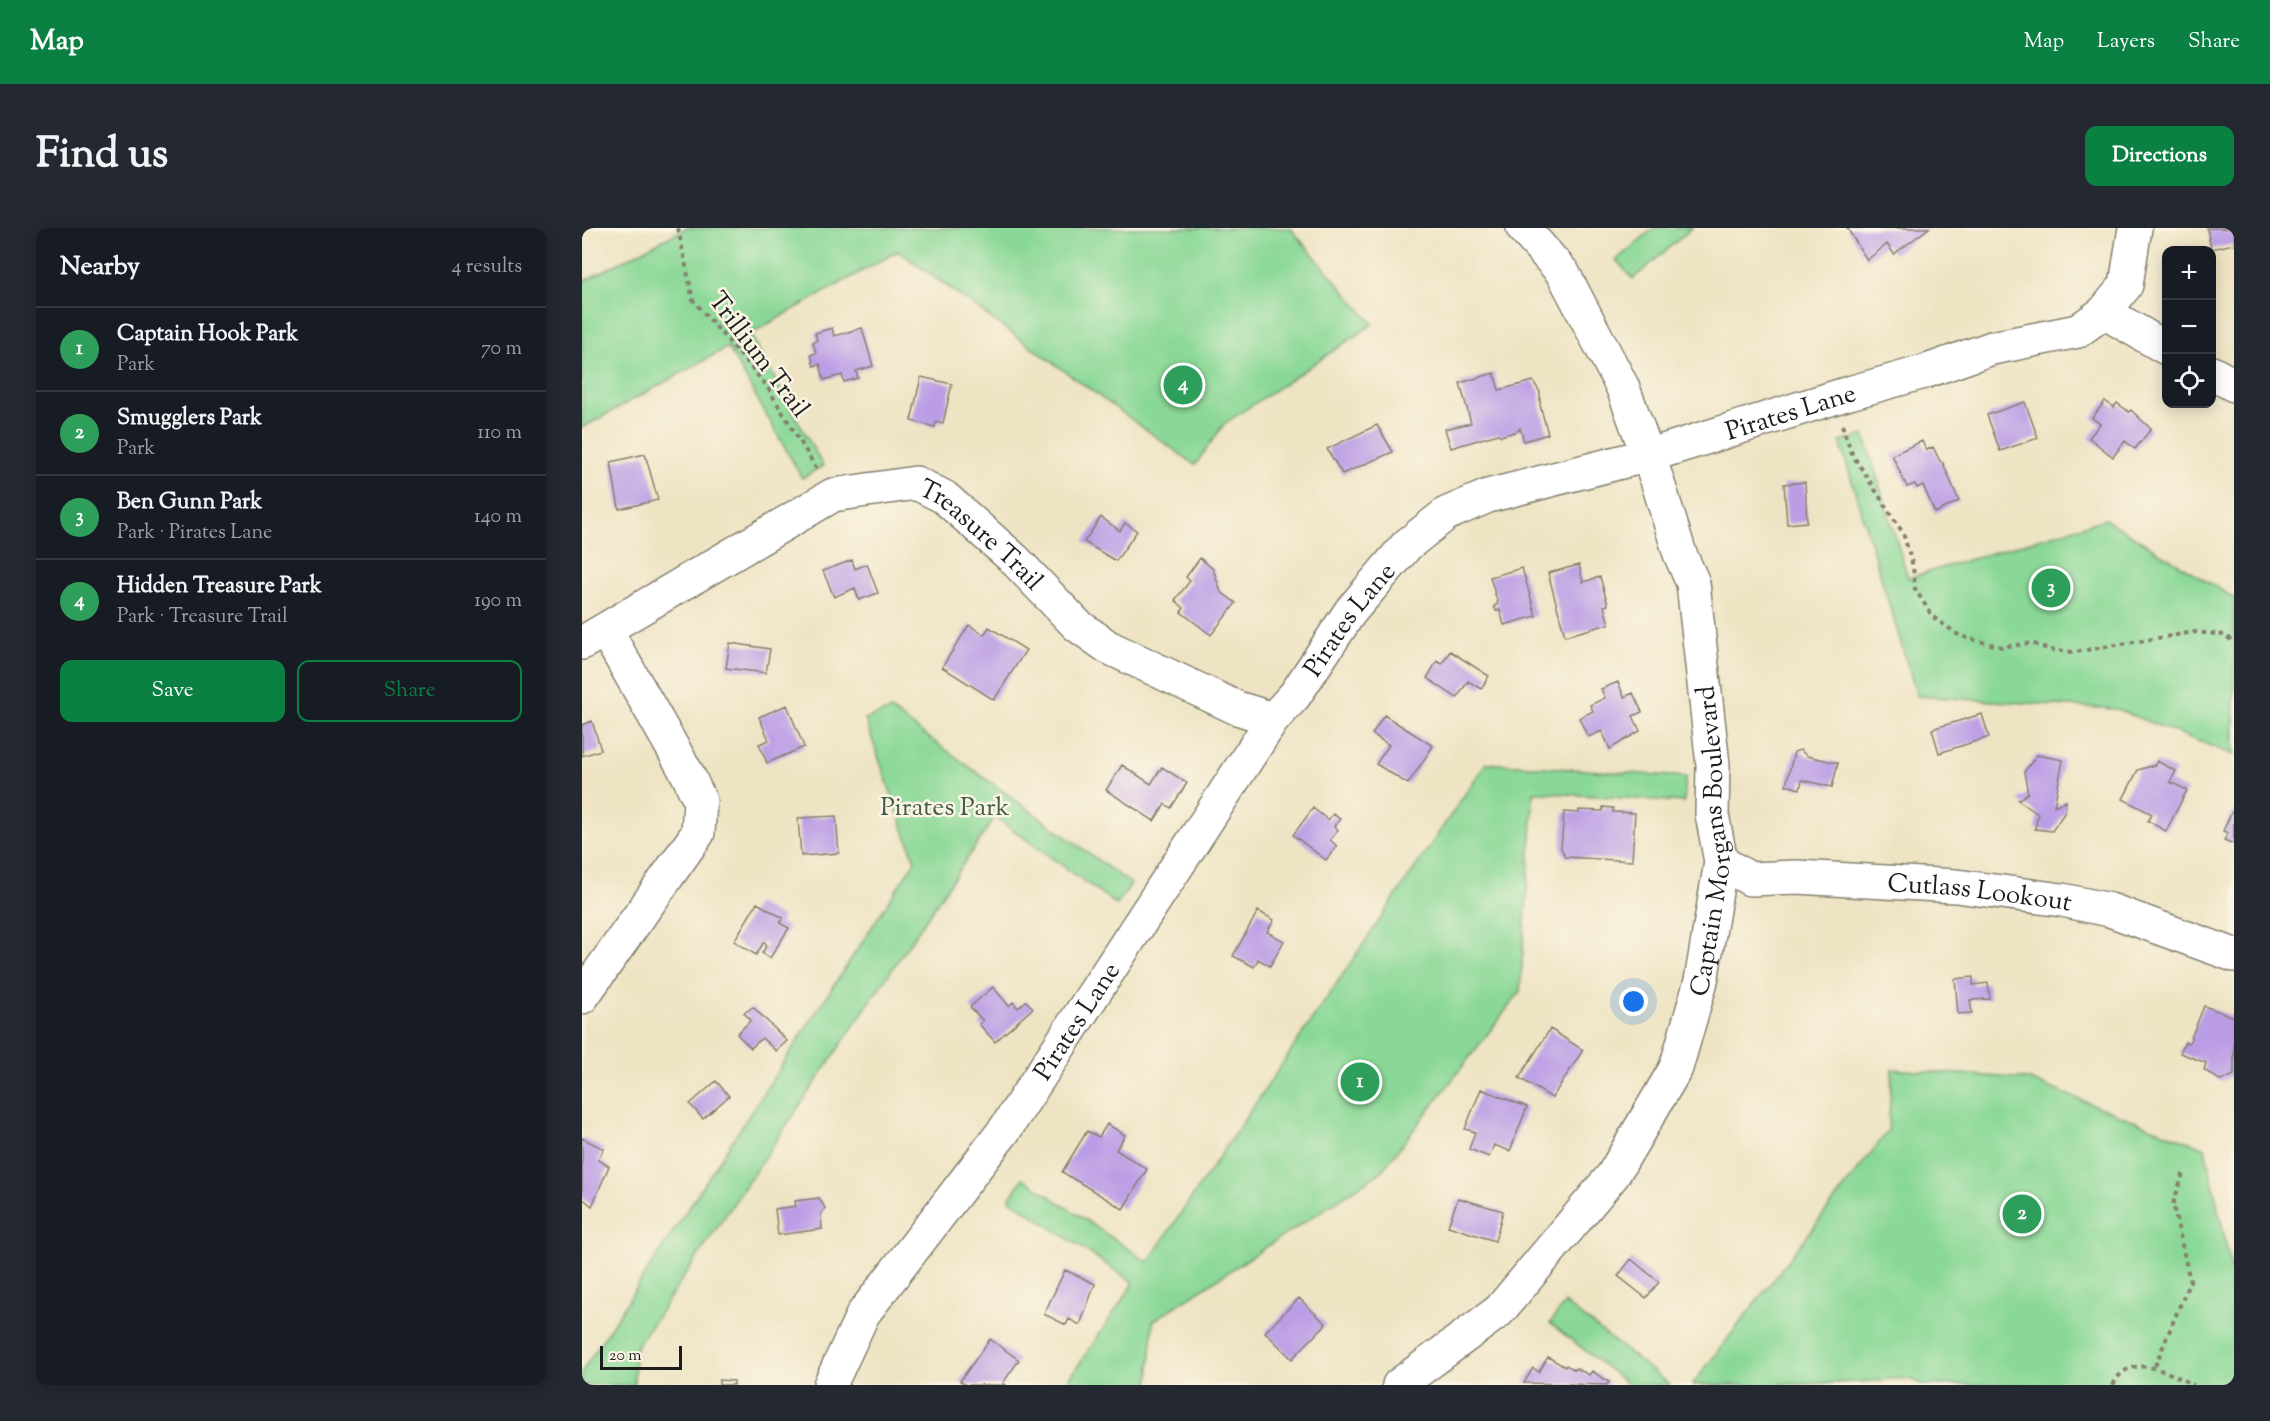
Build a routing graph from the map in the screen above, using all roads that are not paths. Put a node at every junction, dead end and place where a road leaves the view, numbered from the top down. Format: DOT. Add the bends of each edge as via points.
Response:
graph roads {
  1 [pos="1523,228"];
  2 [pos="2135,228"];
  3 [pos="2104,312"];
  4 [pos="2162,346"];
  5 [pos="2216,376"];
  6 [pos="2234,385"];
  7 [pos="1647,456"];
  8 [pos="594,637"];
  9 [pos="1273,719"];
  10 [pos="1721,862"];
  11 [pos="2234,955"];
  12 [pos="582,997"];
  13 [pos="830,1385"];
  14 [pos="1399,1385"];
  1 -- 7 [label="street, Captain Morgans Boulevard" via="1563,273 1623,388"];
  2 -- 3 [label="street, Pirates Lane" via="2126,285"];
  3 -- 4 [label="street"];
  3 -- 7 [label="street, Pirates Lane" via="2078,331 1992,348"];
  5 -- 6 [label="street"];
  7 -- 9 [label="street, Pirates Lane" via="1488,496 1446,514 1407,545 1350,612 1295,695"];
  7 -- 10 [label="street, Captain Morgans Boulevard" via="1680,554 1694,583 1713,765 1712,814"];
  8 -- 9 [label="street, Treasure Trail" via="833,495 916,483 944,497 1014,559 1077,625 1108,647 1237,708"];
  8 -- 12 [label="street" via="688,776 700,801 698,834"];
  9 -- 13 [label="street, Pirates Lane" via="1006,1128 863,1314"];
  10 -- 11 [label="street, Cutlass Lookout" via="1750,879 1797,877 1956,886 2062,900 2110,910"];
  10 -- 14 [label="street, Captain Morgans Boulevard" via="1701,981 1676,1068 1613,1175 1499,1311"];
}
